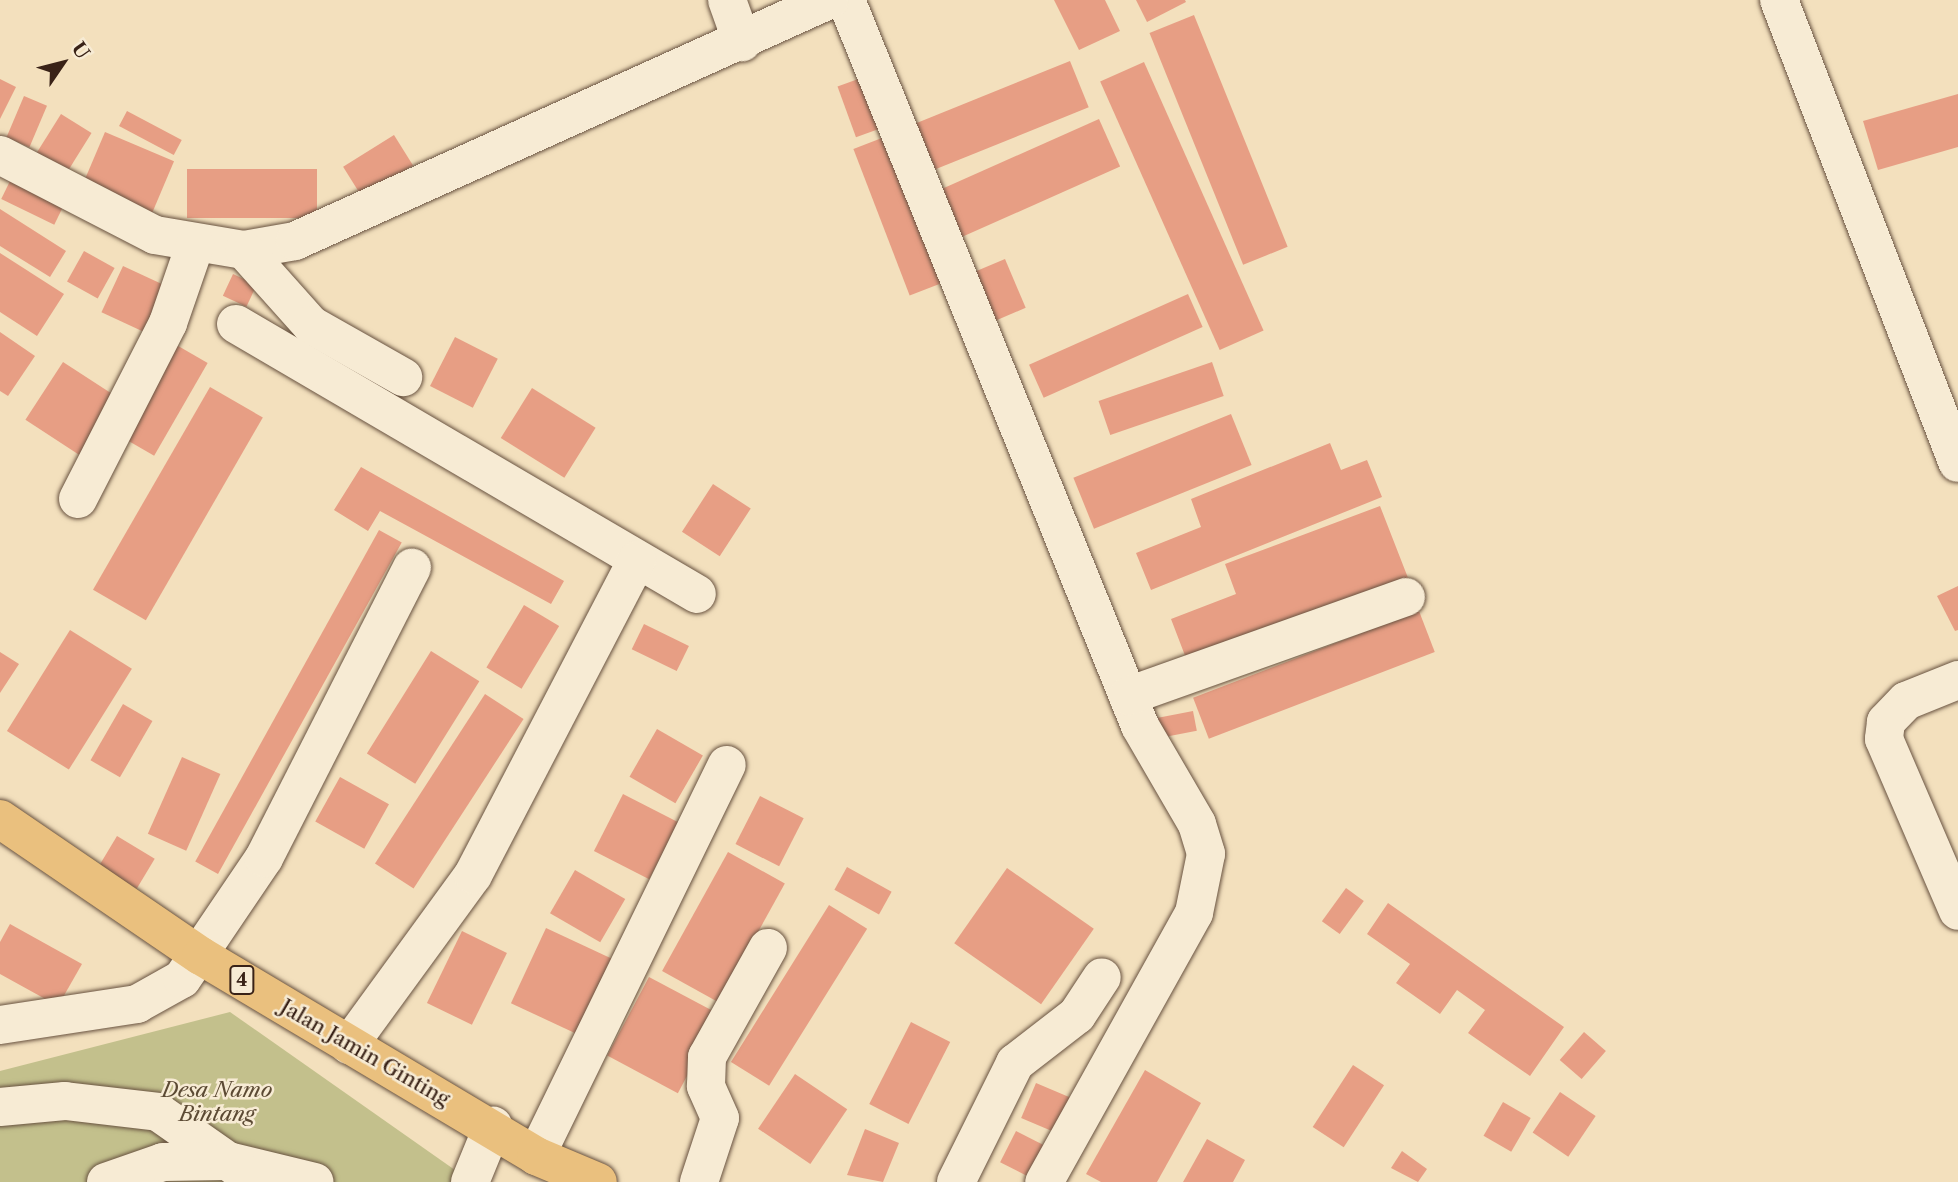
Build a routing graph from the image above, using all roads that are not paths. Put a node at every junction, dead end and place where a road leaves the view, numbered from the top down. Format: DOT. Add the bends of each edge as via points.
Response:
graph roads {
  1 [pos="727,0"];
  2 [pos="829,0"];
  3 [pos="846,0"];
  4 [pos="1779,0"];
  5 [pos="742,42"];
  6 [pos="0,155"];
  7 [pos="195,245"];
  8 [pos="244,250"];
  9 [pos="236,324"];
  10 [pos="403,377"];
  11 [pos="1958,463"];
  12 [pos="78,499"];
  13 [pos="636,559"];
  14 [pos="412,568"];
  15 [pos="697,594"];
  16 [pos="1406,597"];
  17 [pos="1958,680"];
  18 [pos="1128,696"];
  19 [pos="727,765"];
  20 [pos="0,819"];
  21 [pos="1958,911"];
  22 [pos="768,948"];
  23 [pos="201,956"];
  24 [pos="1102,977"];
  25 [pos="0,1025"];
  26 [pos="349,1045"];
  27 [pos="0,1107"];
  28 [pos="493,1126"];
  29 [pos="242,1171"];
  30 [pos="567,1173"];
  31 [pos="106,1182"];
  32 [pos="315,1182"];
  33 [pos="470,1182"];
  34 [pos="699,1182"];
  35 [pos="956,1182"];
  36 [pos="1044,1182"];
  1 -- 5 [label="street"];
  2 -- 5 [label="street"];
  3 -- 18 [label="street"];
  4 -- 11 [label="street"];
  5 -- 8 [label="street" via="295,241"];
  6 -- 7 [label="street" via="155,235"];
  7 -- 8 [label="street"];
  7 -- 12 [label="street" via="168,323"];
  8 -- 10 [label="street" via="311,325"];
  9 -- 13 [label="street"];
  13 -- 15 [label="street"];
  13 -- 26 [label="street" via="473,875"];
  14 -- 23 [label="street" via="277,835"];
  16 -- 18 [label="street"];
  17 -- 21 [label="street" via="1906,701 1886,722 1884,739"];
  18 -- 36 [label="street" via="1159,765 1197,824 1208,871 1194,913"];
  19 -- 30 [label="street"];
  20 -- 23 [label="highway, Jalan Jamin Ginting / 4"];
  22 -- 34 [label="street" via="707,1057 706,1086 720,1118"];
  23 -- 25 [label="street" via="181,979 137,1004"];
  23 -- 26 [label="highway, Jalan Jamin Ginting / 4"];
  24 -- 35 [label="street" via="1077,1015 1015,1063"];
  26 -- 28 [label="highway, Jalan Jamin Ginting / 4"];
  27 -- 29 [label="street" via="65,1101 158,1112"];
  28 -- 30 [label="highway, Jalan Jamin Ginting / 4"];
  28 -- 33 [label="street"];
  29 -- 31 [label="street" via="163,1162"];
  29 -- 32 [label="street"];
}
